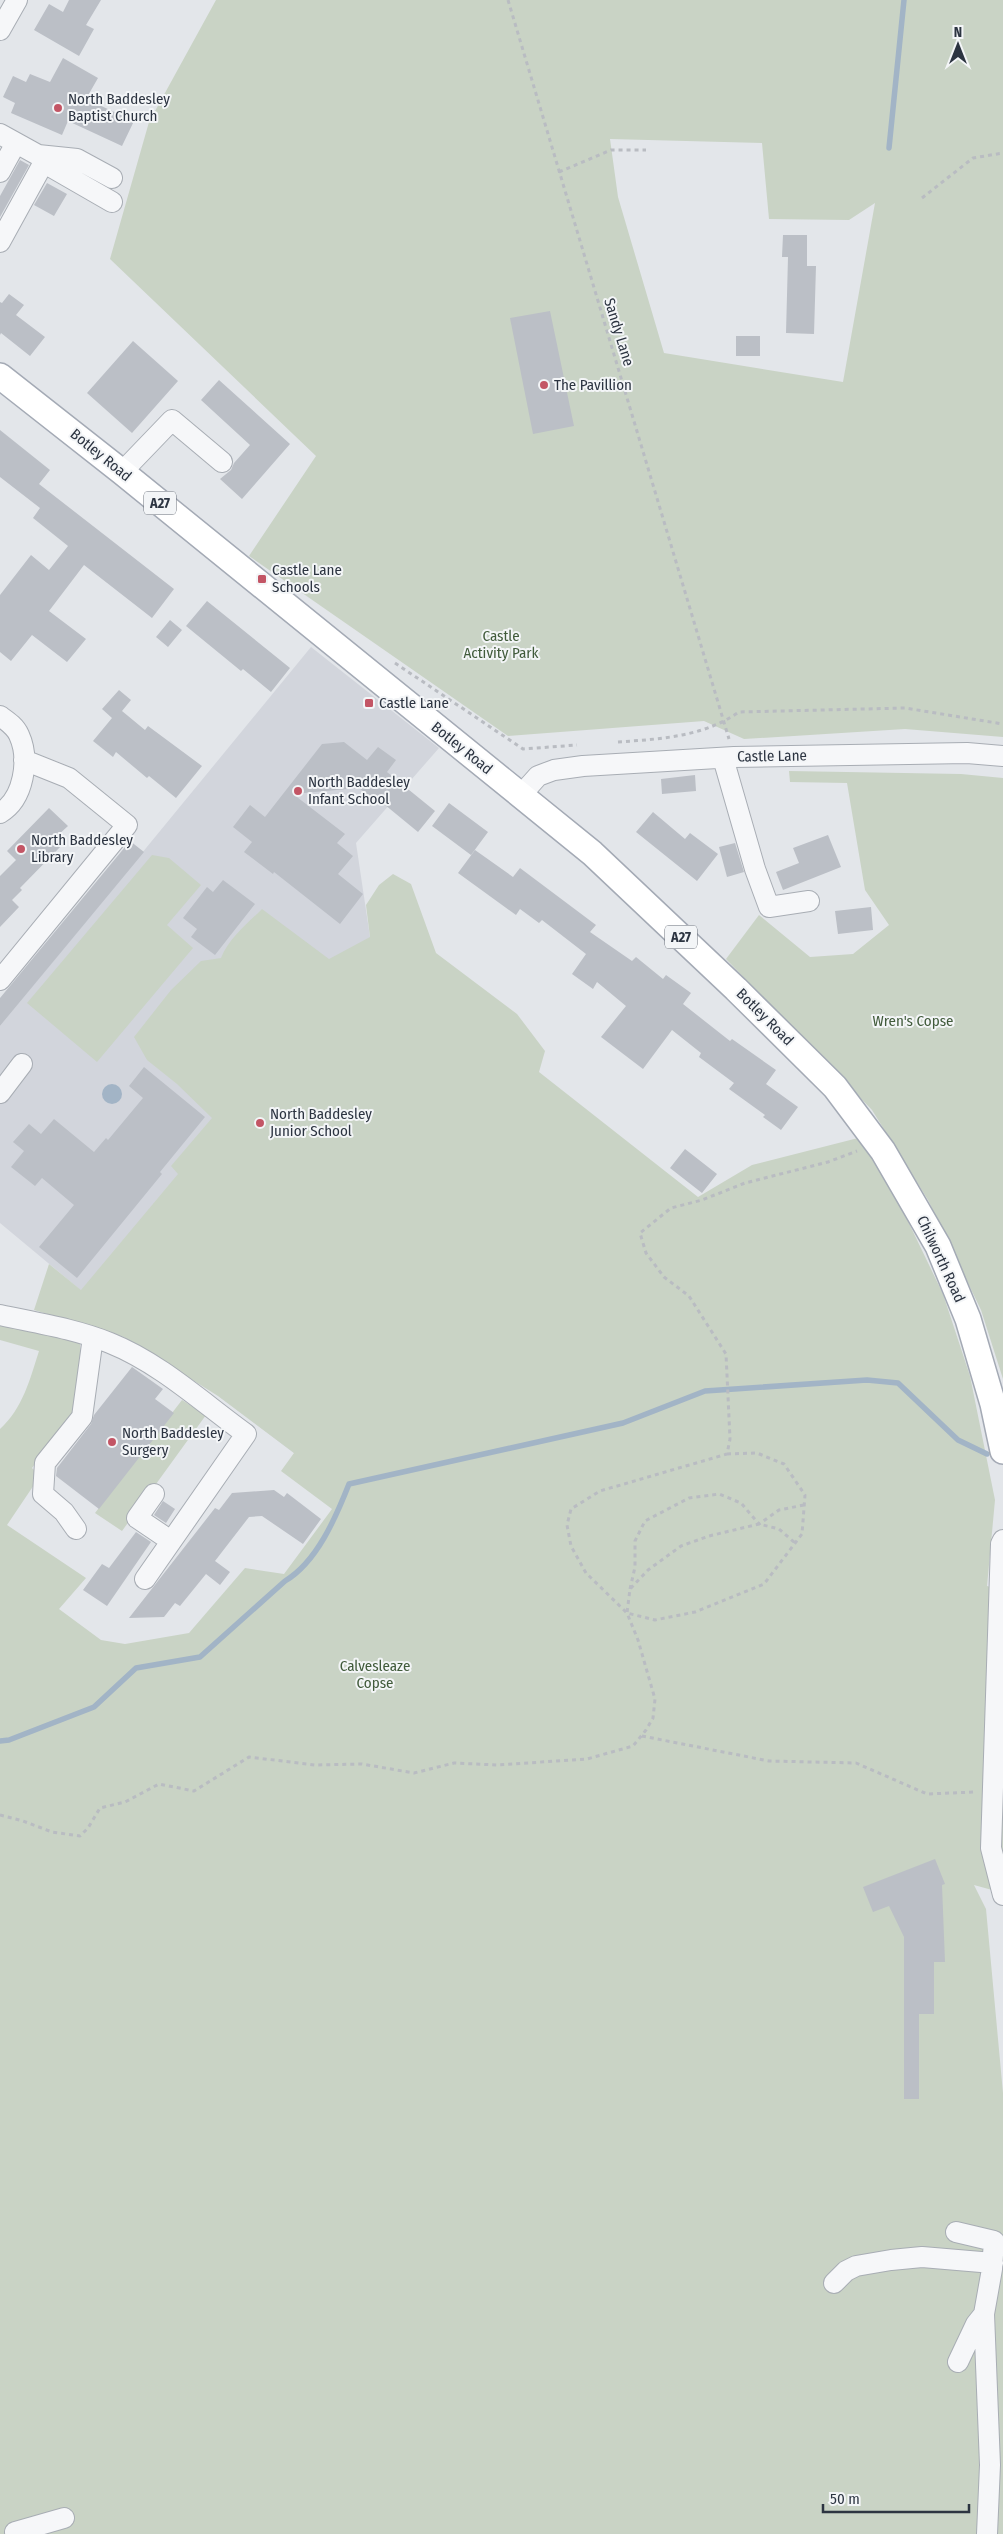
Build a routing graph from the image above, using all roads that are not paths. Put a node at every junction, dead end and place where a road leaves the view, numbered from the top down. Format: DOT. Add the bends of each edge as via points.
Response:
graph roads {
  1 [pos="17,0"];
  2 [pos="0,30"];
  3 [pos="8,139"];
  4 [pos="41,158"];
  5 [pos="0,172"];
  6 [pos="112,178"];
  7 [pos="112,202"];
  8 [pos="0,242"];
  9 [pos="0,376"];
  10 [pos="222,462"];
  11 [pos="122,472"];
  12 [pos="0,716"];
  13 [pos="1003,756"];
  14 [pos="729,757"];
  15 [pos="24,760"];
  16 [pos="521,794"];
  17 [pos="0,813"];
  18 [pos="809,902"];
  19 [pos="0,980"];
  20 [pos="22,1064"];
  21 [pos="835,1087"];
  22 [pos="0,1093"];
  23 [pos="0,1315"];
  24 [pos="93,1338"];
  25 [pos="1003,1451"];
  26 [pos="154,1494"];
  27 [pos="76,1530"];
  28 [pos="1003,1540"];
  29 [pos="171,1542"];
  30 [pos="145,1578"];
  31 [pos="1003,1895"];
  32 [pos="956,2232"];
  33 [pos="993,2263"];
  34 [pos="834,2283"];
  35 [pos="984,2314"];
  36 [pos="958,2362"];
  37 [pos="64,2518"];
  38 [pos="15,2532"];
  39 [pos="987,2534"];
  1 -- 2 [label="street"];
  3 -- 4 [label="street"];
  3 -- 5 [label="street"];
  4 -- 6 [label="street" via="77,159"];
  4 -- 7 [label="street"];
  4 -- 8 [label="street"];
  9 -- 11 [label="main road, Botley Road / A27"];
  10 -- 11 [label="street" via="172,420"];
  11 -- 16 [label="main road, Botley Road / A27"];
  12 -- 15 [label="street" via="20,735"];
  13 -- 14 [label="street, Castle Lane" via="967,753"];
  14 -- 16 [label="street, Castle Lane" via="554,770 538,776"];
  14 -- 18 [label="street" via="755,869 769,907"];
  15 -- 17 [label="street" via="19,792"];
  15 -- 19 [label="street" via="69,778 127,825"];
  16 -- 21 [label="main road, Botley Road / A27" via="617,876"];
  20 -- 22 [label="street"];
  21 -- 25 [label="main road, Chilworth Road / A27" via="876,1141 923,1217 952,1278 980,1358"];
  23 -- 24 [label="street"];
  24 -- 27 [label="street" via="82,1417 45,1463 44,1494 64,1512"];
  24 -- 29 [label="street" via="142,1359 246,1434"];
  26 -- 29 [label="street" via="137,1518"];
  28 -- 31 [label="street" via="991,1848"];
  29 -- 30 [label="street"];
  32 -- 33 [label="street" via="994,2241"];
  33 -- 34 [label="street" via="922,2257 892,2260 856,2266"];
  33 -- 35 [label="street"];
  35 -- 36 [label="street"];
  35 -- 39 [label="street" via="990,2465"];
  37 -- 38 [label="street"];
}
